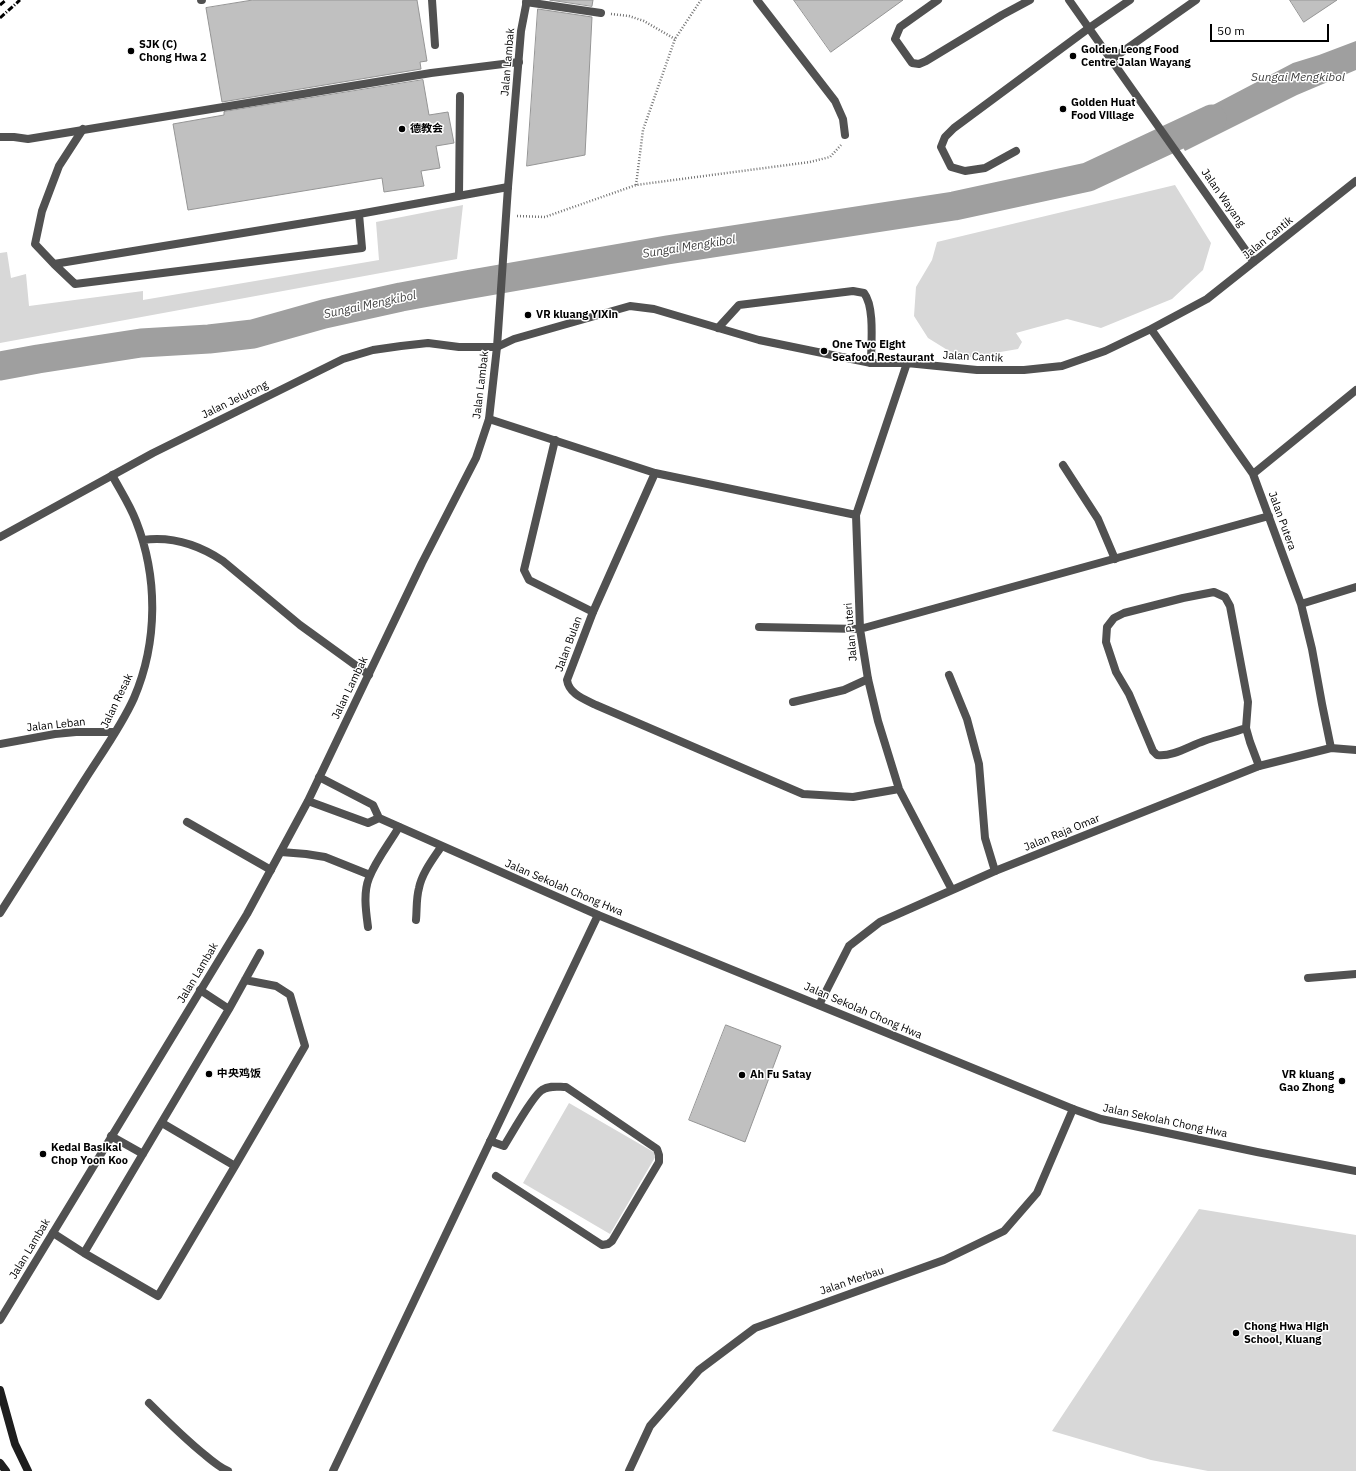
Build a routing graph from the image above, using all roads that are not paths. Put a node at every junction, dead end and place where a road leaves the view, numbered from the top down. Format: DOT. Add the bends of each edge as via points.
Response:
graph roads {
  1 [pos="432,0"];
  2 [pos="757,0"];
  3 [pos="938,0"];
  4 [pos="1030,0"];
  5 [pos="1069,0"];
  6 [pos="1130,0"];
  7 [pos="1196,0"];
  8 [pos="526,1"];
  9 [pos="601,13"];
  10 [pos="1089,28"];
  11 [pos="435,45"];
  12 [pos="1112,59"];
  13 [pos="519,62"];
  14 [pos="460,96"];
  15 [pos="83,129"];
  16 [pos="845,135"];
  17 [pos="0,137"];
  18 [pos="1016,151"];
  19 [pos="1356,181"];
  20 [pos="508,187"];
  21 [pos="459,196"];
  22 [pos="359,214"];
  23 [pos="1254,262"];
  24 [pos="54,264"];
  25 [pos="718,328"];
  26 [pos="1151,329"];
  27 [pos="497,347"];
  28 [pos="871,363"];
  29 [pos="907,363"];
  30 [pos="1356,390"];
  31 [pos="489,419"];
  32 [pos="555,440"];
  33 [pos="1064,465"];
  34 [pos="655,473"];
  35 [pos="1253,474"];
  36 [pos="112,475"];
  37 [pos="856,515"];
  38 [pos="1269,516"];
  39 [pos="0,537"];
  40 [pos="143,540"];
  41 [pos="1115,559"];
  42 [pos="1356,587"];
  43 [pos="1301,604"];
  44 [pos="593,612"];
  45 [pos="759,626"];
  46 [pos="860,629"];
  47 [pos="369,675"];
  48 [pos="949,675"];
  49 [pos="868,679"];
  50 [pos="792,702"];
  51 [pos="1246,728"];
  52 [pos="115,732"];
  53 [pos="0,744"];
  54 [pos="1331,748"];
  55 [pos="1356,750"];
  56 [pos="1259,766"];
  57 [pos="319,777"];
  58 [pos="899,788"];
  59 [pos="308,801"];
  60 [pos="379,818"];
  61 [pos="187,822"];
  62 [pos="399,828"];
  63 [pos="441,846"];
  64 [pos="281,852"];
  65 [pos="271,870"];
  66 [pos="995,872"];
  67 [pos="370,875"];
  68 [pos="952,890"];
  69 [pos="0,913"];
  70 [pos="598,915"];
  71 [pos="416,920"];
  72 [pos="368,927"];
  73 [pos="260,952"];
  74 [pos="1356,974"];
  75 [pos="1308,978"];
  76 [pos="245,980"];
  77 [pos="200,990"];
  78 [pos="820,1005"];
  79 [pos="229,1009"];
  80 [pos="1073,1109"];
  81 [pos="162,1123"];
  82 [pos="111,1136"];
  83 [pos="490,1141"];
  84 [pos="143,1154"];
  85 [pos="235,1166"];
  86 [pos="1356,1171"];
  87 [pos="496,1176"];
  88 [pos="53,1232"];
  89 [pos="84,1253"];
  90 [pos="0,1320"];
  91 [pos="0,1390"];
  92 [pos="149,1403"];
  93 [pos="0,1463"];
  94 [pos="6,1471"];
  95 [pos="28,1471"];
  96 [pos="228,1471"];
  97 [pos="333,1471"];
  98 [pos="629,1471"];
  1 -- 11 [label="street"];
  2 -- 16 [label="street" via="835,101 843,119"];
  3 -- 4 [label="street" via="900,27 895,39 912,63 926,61"];
  5 -- 10 [label="street"];
  6 -- 10 [label="street"];
  7 -- 12 [label="street"];
  8 -- 9 [label="street"];
  8 -- 13 [label="street, Jalan Lambak"];
  10 -- 12 [label="street"];
  10 -- 18 [label="street" via="954,128 945,137 941,147 951,167 965,171 985,168"];
  12 -- 23 [label="street, Jalan Wayang"];
  13 -- 15 [label="street" via="431,73"];
  13 -- 20 [label="street, Jalan Lambak"];
  14 -- 21 [label="street"];
  15 -- 17 [label="street" via="28,139"];
  15 -- 24 [label="street" via="59,166 42,211 36,238 35,244"];
  19 -- 23 [label="street, Jalan Cantik"];
  20 -- 21 [label="street"];
  20 -- 27 [label="street, Jalan Lambak"];
  21 -- 22 [label="street"];
  22 -- 24 [label="street"];
  22 -- 24 [label="street" via="362,248 75,284"];
  23 -- 26 [label="street, Jalan Cantik" via="1207,299"];
  25 -- 27 [label="street, Jalan Cantik" via="654,309 630,306"];
  25 -- 28 [label="street, Jalan Cantik" via="759,340"];
  25 -- 28 [label="street" via="739,305 853,291 864,293 871,311"];
  26 -- 29 [label="street, Jalan Cantik" via="1105,351 1062,366 1024,370 977,370"];
  26 -- 35 [label="street, Jalan Putera"];
  27 -- 31 [label="street, Jalan Lambak"];
  27 -- 36 [label="street, Jalan Jelutong" via="459,347 428,343 373,350 343,359"];
  28 -- 29 [label="street, Jalan Cantik"];
  29 -- 37 [label="street, Jalan Puteri"];
  30 -- 35 [label="street"];
  31 -- 32 [label="street"];
  31 -- 47 [label="street, Jalan Lambak" via="476,458"];
  32 -- 34 [label="street"];
  32 -- 44 [label="street" via="524,570 529,580"];
  33 -- 41 [label="street" via="1098,519"];
  34 -- 37 [label="street"];
  34 -- 44 [label="street, Jalan Bulan"];
  35 -- 38 [label="street, Jalan Putera"];
  36 -- 39 [label="street, Jalan Jelutong"];
  36 -- 40 [label="street, Jalan Resak" via="136,519"];
  37 -- 46 [label="street, Jalan Puteri"];
  38 -- 41 [label="street"];
  38 -- 43 [label="street, Jalan Putera"];
  40 -- 47 [label="street" via="177,540 213,554 300,625"];
  40 -- 52 [label="street, Jalan Resak" via="149,563 152,595 149,646 143,673"];
  41 -- 46 [label="street"];
  42 -- 43 [label="street"];
  43 -- 54 [label="street, Jalan Putera"];
  44 -- 58 [label="street, Jalan Bulan" via="567,680 575,694 803,794 853,797"];
  45 -- 46 [label="street"];
  46 -- 49 [label="street, Jalan Puteri"];
  47 -- 57 [label="street, Jalan Lambak"];
  48 -- 66 [label="street" via="967,719 979,764 984,838"];
  49 -- 50 [label="street" via="844,690"];
  49 -- 58 [label="street, Jalan Puteri" via="878,722"];
  51 -- 51 [label="street" via="1248,702 1230,606 1225,597 1214,592 1124,613 1114,618 1107,627 1106,642 1116,672 1157,755 1164,756"];
  51 -- 56 [label="street"];
  52 -- 53 [label="street, Jalan Leban" via="55,734"];
  52 -- 69 [label="street, Jalan Resak"];
  54 -- 55 [label="street, Jalan Raja Omar"];
  54 -- 56 [label="street, Jalan Raja Omar"];
  56 -- 66 [label="street, Jalan Raja Omar"];
  57 -- 59 [label="street, Jalan Lambak"];
  57 -- 60 [label="street, Jalan Sekolah Chong Hwa" via="373,805"];
  58 -- 68 [label="street, Jalan Puteri"];
  59 -- 60 [label="street" via="368,823"];
  59 -- 64 [label="street, Jalan Lambak"];
  60 -- 62 [label="street, Jalan Sekolah Chong Hwa"];
  61 -- 65 [label="street"];
  62 -- 63 [label="street, Jalan Sekolah Chong Hwa"];
  62 -- 67 [label="street"];
  63 -- 70 [label="street, Jalan Sekolah Chong Hwa"];
  63 -- 71 [label="street" via="422,878"];
  64 -- 65 [label="street, Jalan Lambak"];
  64 -- 67 [label="street" via="326,857"];
  65 -- 77 [label="street, Jalan Lambak"];
  66 -- 68 [label="street, Jalan Raja Omar"];
  67 -- 72 [label="street" via="366,897"];
  68 -- 78 [label="street, Jalan Raja Omar" via="880,922 849,946"];
  70 -- 78 [label="street, Jalan Sekolah Chong Hwa"];
  70 -- 83 [label="street"];
  73 -- 76 [label="street"];
  74 -- 75 [label="street"];
  76 -- 79 [label="street"];
  76 -- 85 [label="street" via="276,986 290,995 305,1046"];
  77 -- 79 [label="street"];
  77 -- 82 [label="street, Jalan Lambak"];
  78 -- 80 [label="street, Jalan Sekolah Chong Hwa"];
  79 -- 81 [label="street"];
  80 -- 86 [label="street, Jalan Sekolah Chong Hwa" via="1101,1119"];
  80 -- 98 [label="street, Jalan Merbau" via="1037,1193 1004,1230 944,1260 755,1328 699,1370 650,1426"];
  81 -- 84 [label="street"];
  81 -- 85 [label="street"];
  82 -- 84 [label="street"];
  82 -- 88 [label="street, Jalan Lambak"];
  83 -- 87 [label="street" via="504,1146 541,1090 550,1086 566,1087 657,1149 659,1155 659,1162 612,1241 602,1245"];
  83 -- 97 [label="street"];
  84 -- 89 [label="street"];
  85 -- 89 [label="street" via="158,1296"];
  88 -- 89 [label="street"];
  88 -- 90 [label="street, Jalan Lambak"];
  91 -- 95 [label="main road" via="15,1444"];
  92 -- 96 [label="street" via="196,1447"];
  93 -- 94 [label="main road"];
}
